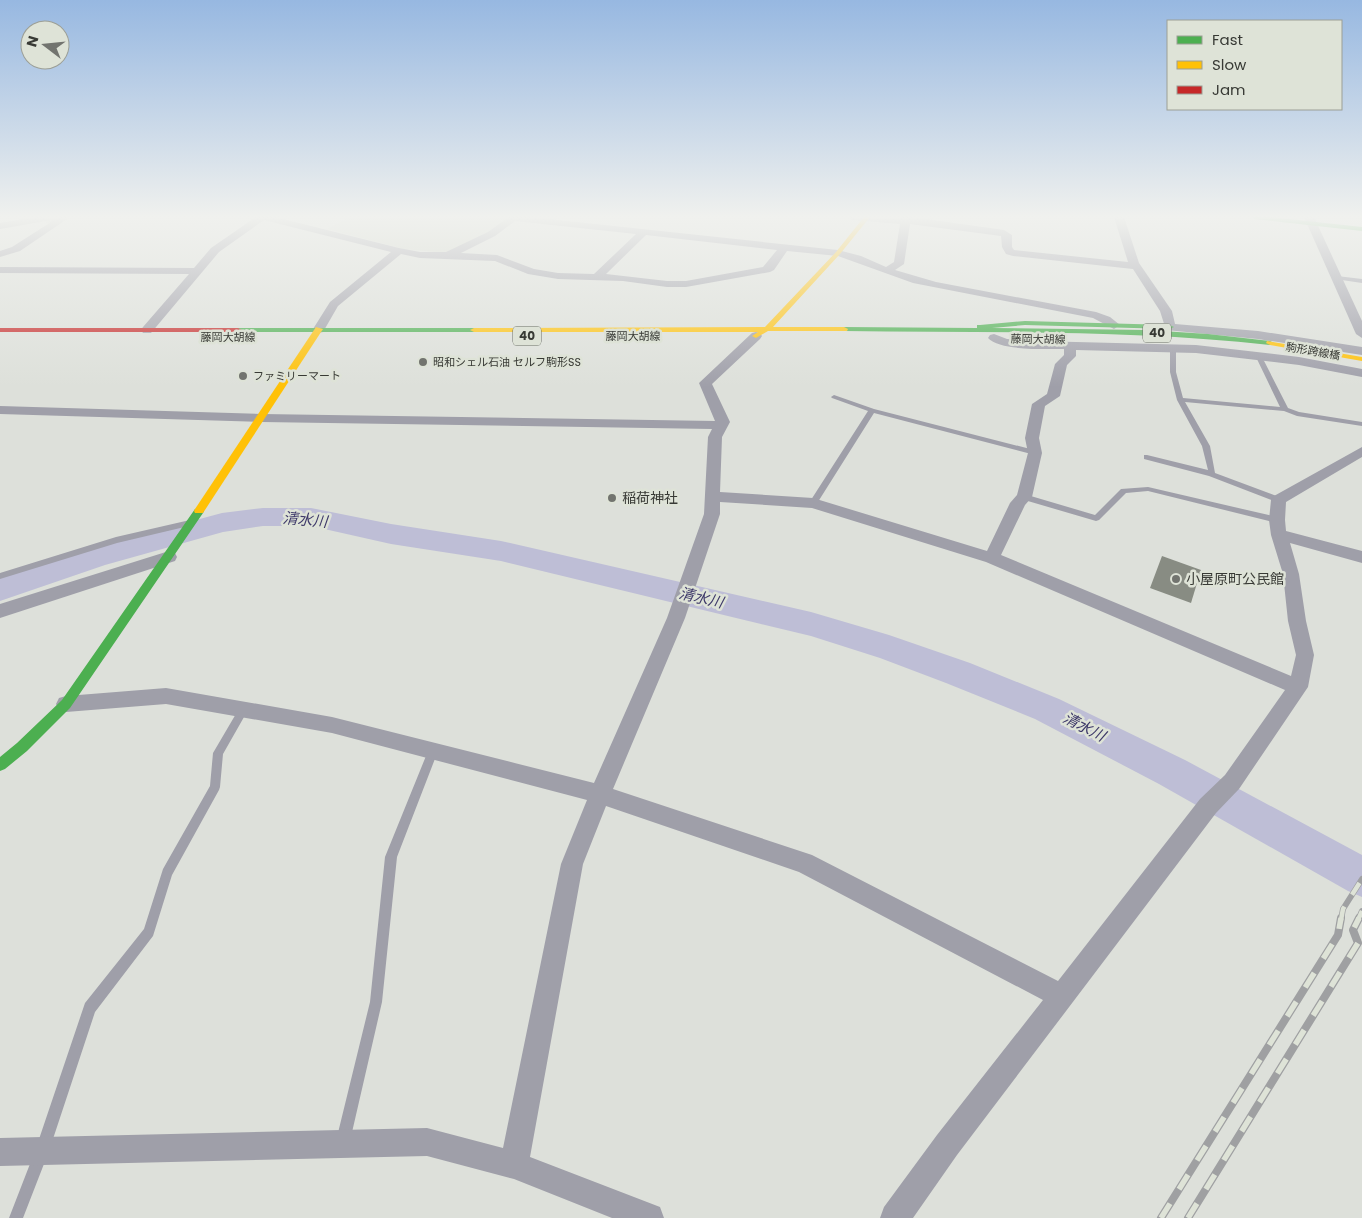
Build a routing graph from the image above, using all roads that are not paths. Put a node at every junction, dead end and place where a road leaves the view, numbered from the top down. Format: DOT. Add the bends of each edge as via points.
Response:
graph roads {
  1 [pos="195,274"];
  2 [pos="371,274"];
  3 [pos="544,274"];
  4 [pos="600,274"];
  5 [pos="742,274"];
  6 [pos="818,274"];
  7 [pos="894,274"];
  8 [pos="1140,274"];
  9 [pos="1336,274"];
  10 [pos="597,277"];
  11 [pos="1338,278"];
  12 [pos="1362,281"];
  13 [pos="1114,325"];
  14 [pos="1170,327"];
  15 [pos="964,329"];
  16 [pos="0,330"];
  17 [pos="146,330"];
  18 [pos="762,332"];
  19 [pos="317,333"];
  20 [pos="1362,334"];
  21 [pos="0,338"];
  22 [pos="994,338"];
  23 [pos="1066,346"];
  24 [pos="1173,348"];
  25 [pos="1263,349"];
  26 [pos="1362,351"];
  27 [pos="1362,359"];
  28 [pos="1362,367"];
  29 [pos="1362,373"];
  30 [pos="834,397"];
  31 [pos="1180,400"];
  32 [pos="1285,409"];
  33 [pos="0,410"];
  34 [pos="872,410"];
  35 [pos="262,418"];
  36 [pos="1362,424"];
  37 [pos="722,425"];
  38 [pos="1362,451"];
  39 [pos="1035,453"];
  40 [pos="1147,457"];
  41 [pos="1212,474"];
  42 [pos="712,496"];
  43 [pos="1024,497"];
  44 [pos="1280,500"];
  45 [pos="813,503"];
  46 [pos="192,522"];
  47 [pos="1278,527"];
  48 [pos="169,557"];
  49 [pos="1362,557"];
  50 [pos="992,558"];
  51 [pos="0,576"];
  52 [pos="0,611"];
  53 [pos="1298,687"];
  54 [pos="66,704"];
  55 [pos="243,710"];
  56 [pos="433,751"];
  57 [pos="0,765"];
  58 [pos="600,794"];
  59 [pos="1062,997"];
  60 [pos="343,1144"];
  61 [pos="42,1151"];
  62 [pos="0,1152"];
  63 [pos="514,1165"];
  64 [pos="16,1218"];
  65 [pos="649,1218"];
  66 [pos="894,1218"];
  1 -- 17 [label="street"];
  2 -- 19 [label="street" via="334,304"];
  3 -- 10 [label="street"];
  4 -- 10 [label="street"];
  5 -- 10 [label="street" via="686,284"];
  6 -- 18 [label="main road"];
  7 -- 13 [label="street" via="910,280 1096,315"];
  8 -- 14 [label="street" via="1166,311"];
  9 -- 11 [label="street"];
  11 -- 12 [label="lane"];
  11 -- 20 [label="street"];
  13 -- 14 [label="main road"];
  13 -- 15 [label="main road" via="1025,323"];
  14 -- 26 [label="street" via="1258,335"];
  15 -- 18 [label="main road, 藤岡大胡線 / 40"];
  15 -- 25 [label="main road, 藤岡大胡線 / 40" via="1208,336"];
  16 -- 17 [label="main road, 藤岡大胡線 / 40"];
  17 -- 19 [label="main road, 藤岡大胡線 / 40"];
  18 -- 19 [label="main road, 藤岡大胡線 / 40"];
  18 -- 22 [label="main road, 藤岡大胡線 / 40"];
  18 -- 37 [label="street" via="706,380 708,395 722,418"];
  19 -- 21 [label="main road, 藤岡大胡線 / 40"];
  19 -- 35 [label="main road"];
  22 -- 23 [label="street" via="1020,344"];
  22 -- 25 [label="main road, 藤岡大胡線 / 40" via="1158,341"];
  23 -- 24 [label="street"];
  23 -- 39 [label="street" via="1070,356 1061,364 1053,396 1039,404 1032,438"];
  24 -- 25 [label="street"];
  24 -- 31 [label="lane" via="1172,372"];
  25 -- 27 [label="main road, 駒形跨線橋 / 40"];
  25 -- 28 [label="main road, 駒形跨線橋 / 40"];
  25 -- 29 [label="street"];
  25 -- 32 [label="lane"];
  30 -- 34 [label="lane"];
  31 -- 32 [label="lane"];
  31 -- 41 [label="lane" via="1206,446"];
  32 -- 36 [label="lane" via="1297,414"];
  33 -- 35 [label="street"];
  34 -- 39 [label="lane"];
  34 -- 45 [label="lane"];
  35 -- 37 [label="street"];
  35 -- 46 [label="main road"];
  37 -- 42 [label="street" via="715,437"];
  38 -- 44 [label="street"];
  39 -- 43 [label="street"];
  40 -- 41 [label="lane"];
  41 -- 44 [label="lane"];
  42 -- 45 [label="street"];
  42 -- 58 [label="street" via="712,514 676,618"];
  43 -- 47 [label="lane" via="1096,518 1124,491 1148,489"];
  43 -- 50 [label="street"];
  44 -- 47 [label="street"];
  45 -- 50 [label="street"];
  46 -- 48 [label="main road"];
  46 -- 51 [label="lane" via="116,540"];
  47 -- 49 [label="street"];
  47 -- 53 [label="street" via="1291,574 1305,655"];
  48 -- 52 [label="street"];
  48 -- 54 [label="main road"];
  50 -- 53 [label="street"];
  53 -- 59 [label="street" via="1232,782 1208,806"];
  54 -- 55 [label="street" via="166,696"];
  54 -- 57 [label="main road"];
  55 -- 56 [label="street" via="332,725"];
  55 -- 61 [label="lane" via="218,753 215,787 167,873 149,932 90,1008"];
  56 -- 58 [label="street"];
  56 -- 60 [label="lane" via="391,857 376,1002"];
  58 -- 59 [label="street" via="804,862"];
  58 -- 63 [label="street" via="572,864"];
  59 -- 66 [label="street"];
  60 -- 61 [label="street"];
  60 -- 63 [label="street" via="427,1142"];
  61 -- 62 [label="street"];
  61 -- 64 [label="lane"];
  63 -- 65 [label="street"];
}
